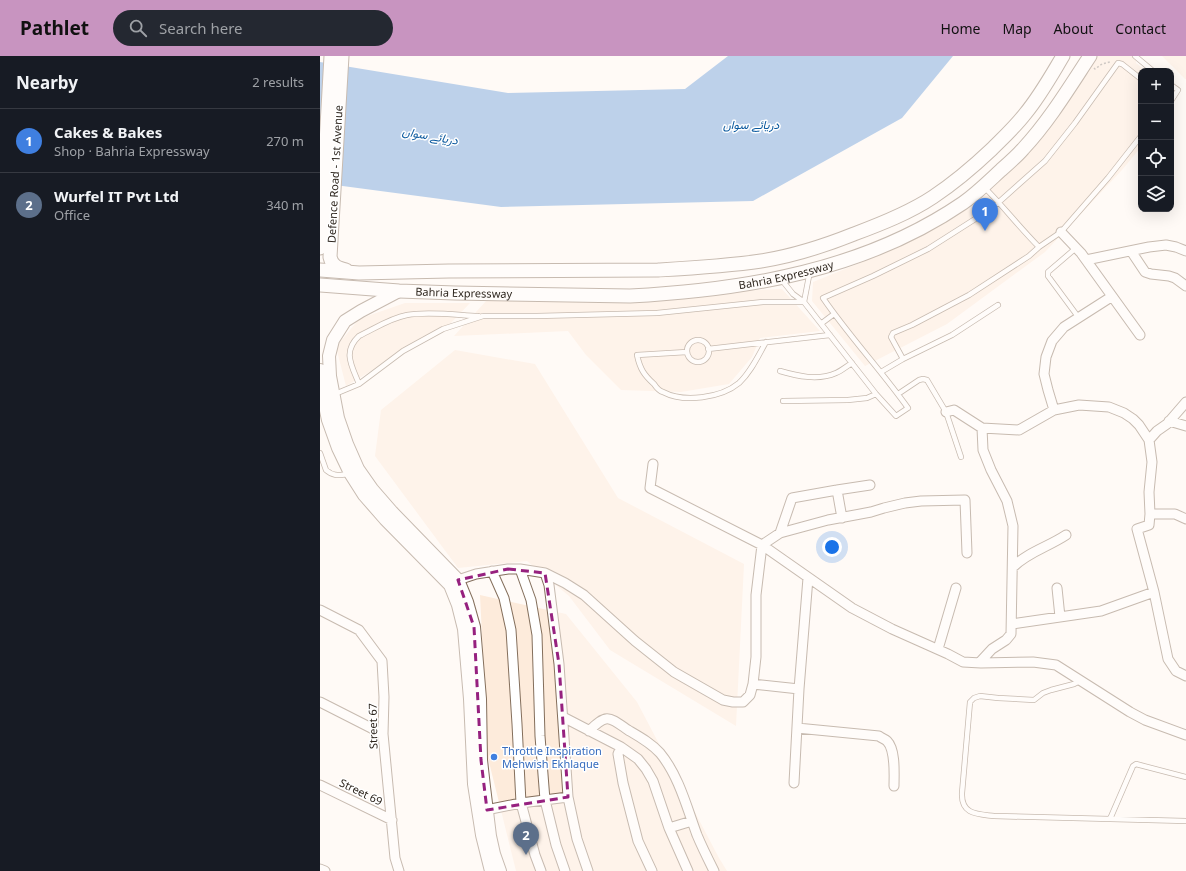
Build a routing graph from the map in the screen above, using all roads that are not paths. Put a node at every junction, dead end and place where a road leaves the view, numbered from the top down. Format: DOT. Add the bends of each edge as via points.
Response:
graph roads {
  1 [pos="331,56"];
  2 [pos="342,56"];
  3 [pos="1063,56"];
  4 [pos="1134,57"];
  5 [pos="1087,59"];
  6 [pos="1149,68"];
  7 [pos="1138,77"];
  8 [pos="1174,87"];
  9 [pos="1174,96"];
  10 [pos="1138,140"];
  11 [pos="983,187"];
  12 [pos="999,202"];
  13 [pos="1062,232"];
  14 [pos="1039,247"];
  15 [pos="1076,248"];
  16 [pos="1131,251"];
  17 [pos="1186,251"];
  18 [pos="325,253"];
  19 [pos="1086,260"];
  20 [pos="320,270"];
  21 [pos="810,271"];
  22 [pos="359,273"];
  23 [pos="780,278"];
  24 [pos="320,285"];
  25 [pos="1186,286"];
  26 [pos="399,291"];
  27 [pos="1111,297"];
  28 [pos="804,302"];
  29 [pos="998,306"];
  30 [pos="834,314"];
  31 [pos="483,316"];
  32 [pos="1079,318"];
  33 [pos="822,324"];
  34 [pos="830,335"];
  35 [pos="1140,335"];
  36 [pos="766,342"];
  37 [pos="708,349"];
  38 [pos="687,352"];
  39 [pos="903,359"];
  40 [pos="852,363"];
  41 [pos="320,370"];
  42 [pos="780,371"];
  43 [pos="881,372"];
  44 [pos="358,384"];
  45 [pos="876,394"];
  46 [pos="898,394"];
  47 [pos="326,399"];
  48 [pos="782,401"];
  49 [pos="1186,402"];
  50 [pos="1054,410"];
  51 [pos="946,412"];
  52 [pos="1170,421"];
  53 [pos="1186,426"];
  54 [pos="982,428"];
  55 [pos="1148,440"];
  56 [pos="320,452"];
  57 [pos="961,457"];
  58 [pos="653,464"];
  59 [pos="350,473"];
  60 [pos="870,485"];
  61 [pos="836,490"];
  62 [pos="1150,514"];
  63 [pos="842,518"];
  64 [pos="1186,519"];
  65 [pos="780,533"];
  66 [pos="1066,535"];
  67 [pos="762,545"];
  68 [pos="967,553"];
  69 [pos="1013,567"];
  70 [pos="520,569"];
  71 [pos="492,571"];
  72 [pos="545,573"];
  73 [pos="808,578"];
  74 [pos="458,580"];
  75 [pos="956,588"];
  76 [pos="1057,588"];
  77 [pos="1154,592"];
  78 [pos="320,610"];
  79 [pos="1060,617"];
  80 [pos="1012,624"];
  81 [pos="938,649"];
  82 [pos="979,663"];
  83 [pos="1186,676"];
  84 [pos="1081,680"];
  85 [pos="753,684"];
  86 [pos="799,689"];
  87 [pos="320,702"];
  88 [pos="562,717"];
  89 [pos="797,728"];
  90 [pos="589,731"];
  91 [pos="383,734"];
  92 [pos="1186,734"];
  93 [pos="621,747"];
  94 [pos="1186,777"];
  95 [pos="794,783"];
  96 [pos="320,785"];
  97 [pos="894,786"];
  98 [pos="568,797"];
  99 [pos="545,800"];
  100 [pos="521,803"];
  101 [pos="482,811"];
  102 [pos="1110,819"];
  103 [pos="392,820"];
  104 [pos="692,821"];
  105 [pos="1186,821"];
  106 [pos="669,828"];
  107 [pos="320,869"];
  108 [pos="325,871"];
  109 [pos="399,871"];
  110 [pos="491,871"];
  111 [pos="500,871"];
  112 [pos="541,871"];
  113 [pos="565,871"];
  114 [pos="588,871"];
  115 [pos="652,871"];
  116 [pos="688,871"];
  117 [pos="714,871"];
  1 -- 18 [label="main road, Defence Road - 1st Avenue"];
  2 -- 18 [label="main road, Defence Road - 1st Avenue"];
  3 -- 22 [label="main road, Bahria Expressway" via="1025,115 970,170 906,212 828,244 761,261 692,268 630,271"];
  4 -- 6 [label="lane"];
  5 -- 11 [label="main road, Bahria Expressway" via="1044,124 1023,150"];
  7 -- 12 [label="lane" via="1118,63 1045,161"];
  8 -- 9 [label="lane" via="1178,90"];
  10 -- 13 [label="lane"];
  11 -- 12 [label="lane"];
  11 -- 21 [label="main road, Bahria Expressway" via="963,203 891,244"];
  12 -- 14 [label="lane"];
  12 -- 30 [label="lane" via="928,249 823,298"];
  13 -- 14 [label="lane"];
  13 -- 15 [label="street"];
  14 -- 39 [label="lane" via="969,295 893,333 891,337"];
  15 -- 19 [label="street"];
  15 -- 32 [label="lane" via="1048,272 1048,276"];
  16 -- 17 [label="street" via="1166,245"];
  16 -- 19 [label="street"];
  16 -- 25 [label="street" via="1145,272 1175,278"];
  18 -- 22 [label="main road, Defence Road - 1st Avenue" via="339,268"];
  19 -- 27 [label="street"];
  20 -- 22 [label="main road"];
  21 -- 23 [label="main road, Bahria Expressway"];
  21 -- 28 [label="lane"];
  23 -- 26 [label="main road, Bahria Expressway" via="738,286 630,296"];
  23 -- 28 [label="lane" via="793,294"];
  24 -- 26 [label="main road, Bahria Expressway"];
  26 -- 47 [label="main road" via="345,321 333,340 329,356 330,376"];
  27 -- 32 [label="street"];
  27 -- 35 [label="street"];
  28 -- 31 [label="lane" via="763,302 657,313"];
  28 -- 33 [label="lane"];
  29 -- 39 [label="lane" via="952,335"];
  30 -- 33 [label="lane"];
  30 -- 43 [label="lane"];
  31 -- 44 [label="lane" via="442,329 403,351"];
  31 -- 44 [label="lane" via="408,315 398,317 359,336 354,341 349,355"];
  32 -- 50 [label="street" via="1064,327 1052,341 1046,357 1044,374"];
  33 -- 34 [label="lane"];
  34 -- 36 [label="lane"];
  34 -- 40 [label="lane"];
  36 -- 37 [label="lane"];
  36 -- 38 [label="lane" via="738,383 726,392 706,397 675,397 662,392 644,375 639,365 638,356"];
  37 -- 38 [label="lane" via="707,345 697,340 688,346"];
  37 -- 38 [label="lane" via="708,356 698,362 693,361"];
  39 -- 43 [label="lane"];
  40 -- 42 [label="lane" via="824,376 800,376"];
  40 -- 45 [label="lane"];
  41 -- 47 [label="main road"];
  43 -- 46 [label="lane"];
  44 -- 47 [label="lane"];
  45 -- 46 [label="lane" via="896,416 908,408"];
  45 -- 48 [label="lane" via="855,400"];
  46 -- 51 [label="lane" via="919,380 927,380"];
  47 -- 59 [label="main road" via="328,420"];
  47 -- 74 [label="main road" via="338,418 346,444 372,489"];
  49 -- 52 [label="street"];
  50 -- 54 [label="street" via="1019,430"];
  50 -- 55 [label="street" via="1079,405 1109,407 1124,412 1133,419"];
  51 -- 54 [label="street" via="954,410"];
  51 -- 57 [label="lane"];
  52 -- 53 [label="street"];
  52 -- 55 [label="street"];
  54 -- 69 [label="street" via="983,450 1007,501 1012,520"];
  55 -- 62 [label="street" via="1152,462"];
  56 -- 59 [label="lane" via="328,472 337,476"];
  58 -- 67 [label="street" via="650,488"];
  59 -- 101 [label="main road" via="364,495 385,519 450,585 458,605 464,629 474,784"];
  60 -- 61 [label="street"];
  61 -- 63 [label="street"];
  61 -- 65 [label="street" via="792,498"];
  62 -- 64 [label="street" via="1175,514"];
  62 -- 77 [label="street" via="1149,525 1138,529"];
  63 -- 65 [label="street"];
  63 -- 68 [label="street" via="905,503 965,500"];
  65 -- 67 [label="street"];
  66 -- 69 [label="street" via="1026,556"];
  67 -- 73 [label="street"];
  67 -- 85 [label="street" via="756,596 756,657"];
  69 -- 80 [label="street"];
  70 -- 71 [label="street"];
  70 -- 72 [label="street"];
  70 -- 99 [label="street" via="531,600 537,635"];
  71 -- 74 [label="street"];
  71 -- 100 [label="street" via="504,598 511,630"];
  72 -- 85 [label="street" via="565,582 584,596 674,672 723,700 743,702 750,695"];
  72 -- 88 [label="street" via="549,585 558,656"];
  73 -- 81 [label="street" via="852,608"];
  73 -- 86 [label="street"];
  74 -- 101 [label="main road" via="474,627 480,699"];
  75 -- 81 [label="street"];
  76 -- 79 [label="street"];
  77 -- 79 [label="street" via="1101,611"];
  77 -- 83 [label="street" via="1168,659 1176,671"];
  78 -- 91 [label="street, Street 67" via="359,630 382,661"];
  79 -- 80 [label="street"];
  80 -- 82 [label="street" via="1012,634"];
  81 -- 82 [label="street" via="963,662"];
  82 -- 84 [label="street" via="1046,663 1056,665"];
  84 -- 92 [label="street" via="1135,715"];
  84 -- 102 [label="lane" via="1043,693 1034,700 980,696 970,702 962,800 967,810 976,814"];
  85 -- 86 [label="street"];
  86 -- 89 [label="street"];
  87 -- 91 [label="street"];
  88 -- 90 [label="street"];
  88 -- 98 [label="street"];
  89 -- 95 [label="street"];
  89 -- 97 [label="street" via="879,736 888,742 892,751"];
  90 -- 93 [label="street"];
  90 -- 104 [label="street" via="602,719 614,720 651,744 673,773"];
  91 -- 103 [label="street, Street 67"];
  93 -- 106 [label="street" via="638,759 653,780"];
  93 -- 115 [label="street" via="618,754 623,783 638,841"];
  94 -- 102 [label="lane" via="1136,764"];
  96 -- 103 [label="street, Street 69"];
  98 -- 99 [label="street"];
  98 -- 114 [label="street" via="577,839"];
  99 -- 100 [label="street"];
  99 -- 113 [label="street"];
  100 -- 101 [label="street"];
  100 -- 112 [label="street"];
  101 -- 110 [label="main road" via="485,849"];
  101 -- 111 [label="main road"];
  102 -- 105 [label="lane"];
  103 -- 109 [label="street, Street 67" via="395,858"];
  104 -- 106 [label="street"];
  104 -- 117 [label="street"];
  106 -- 116 [label="street"];
  107 -- 108 [label="street"];
}
